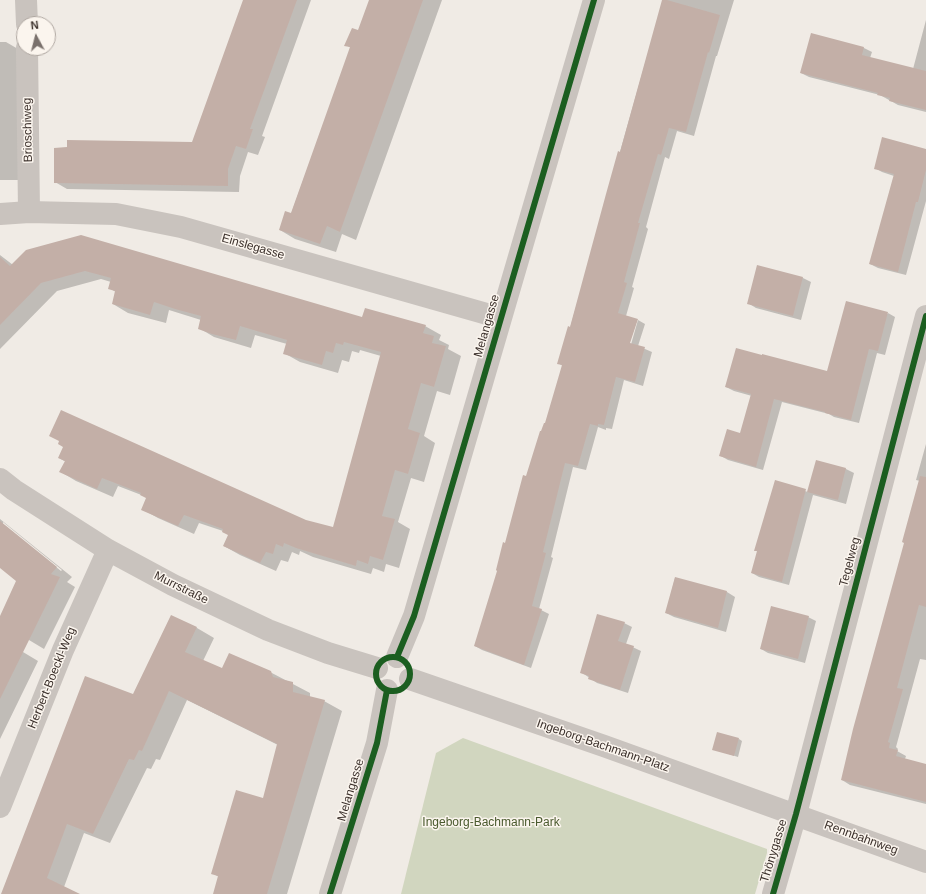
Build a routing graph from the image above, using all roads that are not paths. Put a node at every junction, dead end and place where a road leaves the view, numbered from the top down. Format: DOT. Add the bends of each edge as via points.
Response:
graph roads {
  1 [pos="26,0"];
  2 [pos="594,0"];
  3 [pos="27,16"];
  4 [pos="27,56"];
  5 [pos="29,212"];
  6 [pos="0,214"];
  7 [pos="926,316"];
  8 [pos="501,318"];
  9 [pos="0,479"];
  10 [pos="108,550"];
  11 [pos="397,657"];
  12 [pos="377,668"];
  13 [pos="410,679"];
  14 [pos="387,690"];
  15 [pos="0,807"];
  16 [pos="796,814"];
  17 [pos="926,862"];
  18 [pos="330,894"];
  19 [pos="773,894"];
  1 -- 3 [label="street"];
  2 -- 8 [label="street, Melangasse"];
  4 -- 5 [label="street, Brioschiweg"];
  5 -- 6 [label="street, Einslegasse"];
  5 -- 8 [label="street, Einslegasse" via="116,214 181,227"];
  7 -- 16 [label="street, Tegelweg"];
  8 -- 11 [label="street, Melangasse" via="414,616"];
  9 -- 10 [label="street, Murrstraße"];
  10 -- 12 [label="street, Murrstraße" via="173,585 268,630"];
  10 -- 15 [label="street, Herbert-Boeckl-Weg" via="63,650"];
  11 -- 12 [label="street" via="387,657"];
  11 -- 13 [label="street" via="407,663"];
  12 -- 14 [label="street" via="379,684"];
  13 -- 14 [label="street" via="403,688"];
  13 -- 16 [label="street, Ingeborg-Bachmann-Platz"];
  14 -- 18 [label="street, Melangasse" via="377,743"];
  16 -- 17 [label="street, Rennbahnweg"];
  16 -- 19 [label="street, Thönygasse"];
}
